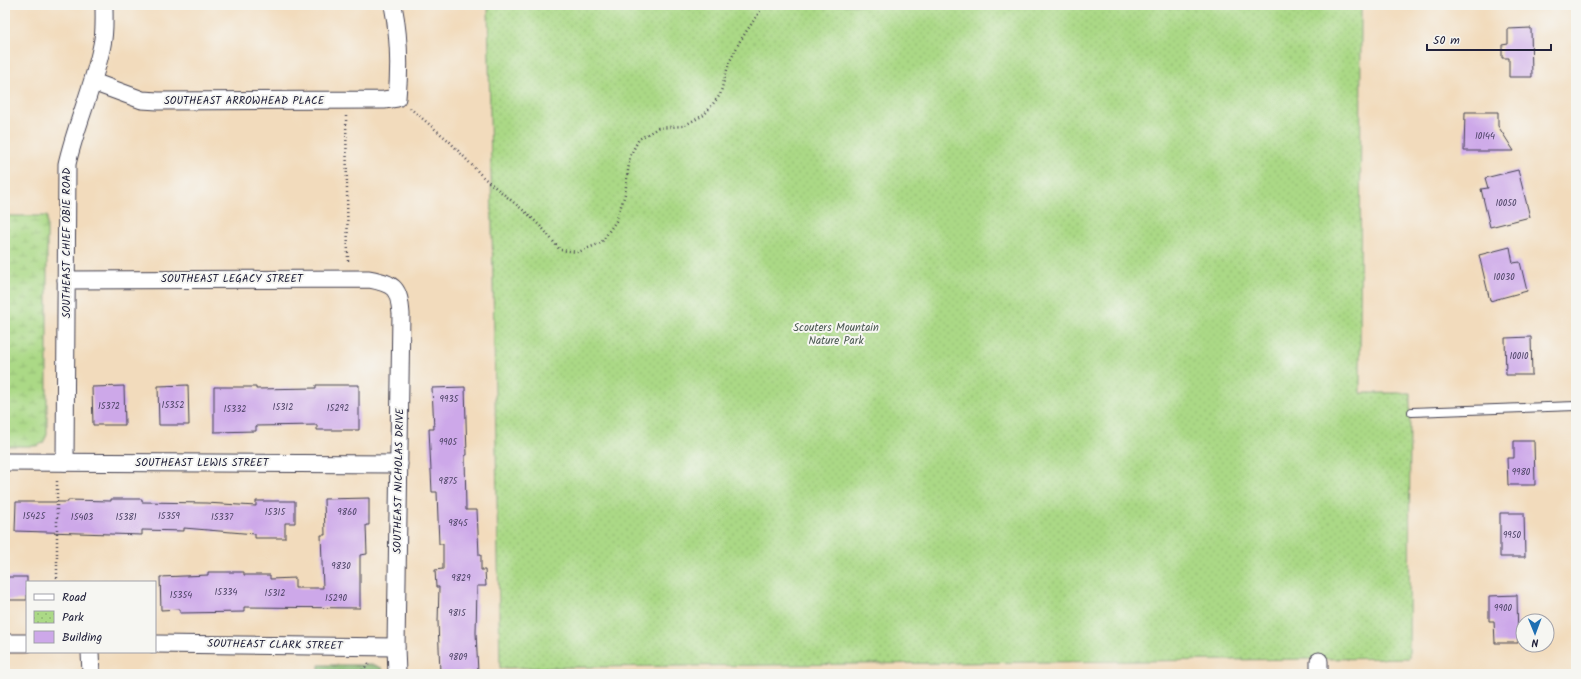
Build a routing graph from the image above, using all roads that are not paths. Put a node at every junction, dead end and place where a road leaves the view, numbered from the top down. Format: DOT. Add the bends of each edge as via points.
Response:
graph roads {
  1 [pos="104,5"];
  2 [pos="393,5"];
  3 [pos="93,82"];
  4 [pos="66,280"];
  5 [pos="395,288"];
  6 [pos="1576,406"];
  7 [pos="1412,412"];
  8 [pos="61,461"];
  9 [pos="5,462"];
  10 [pos="399,464"];
  11 [pos="5,643"];
  12 [pos="26,643"];
  13 [pos="156,644"];
  14 [pos="396,647"];
  15 [pos="90,653"];
  16 [pos="91,674"];
  17 [pos="397,674"];
  1 -- 3 [label="street, SOUTHEAST CHIEF OBIE ROAD" via="102,44"];
  2 -- 3 [label="street, SOUTHEAST ARROWHEAD PLACE" via="396,20 397,98 158,101 142,100"];
  3 -- 4 [label="street, SOUTHEAST CHIEF OBIE ROAD" via="72,141 67,164"];
  4 -- 5 [label="street, SOUTHEAST LEGACY STREET" via="369,279 384,282"];
  4 -- 8 [label="street, SOUTHEAST CHIEF OBIE ROAD"];
  5 -- 10 [label="street, SOUTHEAST NICHOLAS DRIVE" via="401,314"];
  6 -- 7 [label="lane"];
  8 -- 9 [label="street, SOUTHEAST LEWIS STREET"];
  8 -- 10 [label="street, SOUTHEAST LEWIS STREET"];
  10 -- 14 [label="street, SOUTHEAST NICHOLAS DRIVE"];
  11 -- 12 [label="street"];
  13 -- 14 [label="street, SOUTHEAST CLARK STREET"];
  14 -- 17 [label="street, SOUTHEAST NICHOLAS DRIVE"];
  15 -- 16 [label="street"];
}
